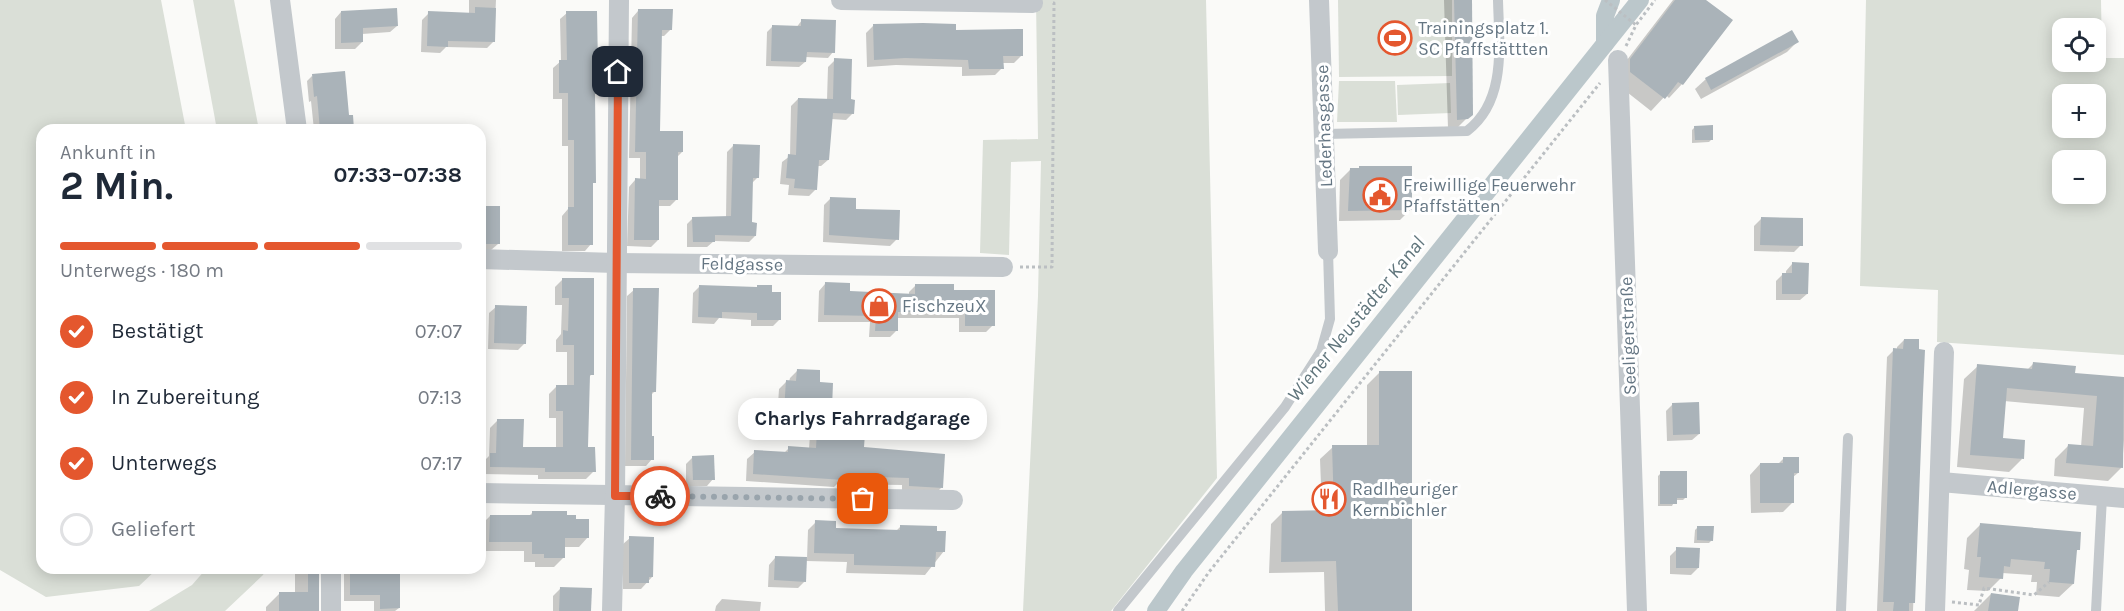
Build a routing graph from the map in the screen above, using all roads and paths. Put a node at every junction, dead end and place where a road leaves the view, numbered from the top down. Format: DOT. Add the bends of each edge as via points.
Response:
graph roads {
  1 [pos="280,0"];
  2 [pos="619,0"];
  3 [pos="841,0"];
  4 [pos="1319,0"];
  5 [pos="1497,0"];
  6 [pos="1605,0"];
  7 [pos="1655,0"];
  8 [pos="1034,3"];
  9 [pos="1636,25"];
  10 [pos="1618,60"];
  11 [pos="296,124"];
  12 [pos="1324,134"];
  13 [pos="1329,251"];
  14 [pos="486,259"];
  15 [pos="616,263"];
  16 [pos="1003,267"];
  17 [pos="1944,352"];
  18 [pos="1848,438"];
  19 [pos="1941,482"];
  20 [pos="486,493"];
  21 [pos="615,496"];
  22 [pos="2102,497"];
  23 [pos="2124,498"];
  24 [pos="953,500"];
  25 [pos="331,574"];
  26 [pos="2049,582"];
  27 [pos="1936,606"];
  28 [pos="331,611"];
  29 [pos="612,611"];
  30 [pos="1118,611"];
  31 [pos="1182,611"];
  32 [pos="1637,611"];
  33 [pos="1842,611"];
  34 [pos="2096,611"];
  1 -- 11 [label="street"];
  2 -- 15 [label="street"];
  3 -- 8 [label="street"];
  4 -- 12 [label="street, Lederhasgasse"];
  5 -- 12 [label="lane" via="1496,87 1478,123 1467,130"];
  6 -- 9 [label="path"];
  7 -- 9 [label="path"];
  8 -- 16 [label="path" via="1054,3 1052,267"];
  9 -- 10 [label="path"];
  10 -- 31 [label="path" via="1209,572"];
  10 -- 32 [label="street, Seeligerstraße"];
  12 -- 13 [label="street, Lederhasgasse"];
  13 -- 30 [label="lane" via="1330,319 1321,351 1285,407"];
  14 -- 15 [label="street, Feldgasse"];
  15 -- 16 [label="street, Feldgasse"];
  15 -- 21 [label="street"];
  17 -- 19 [label="street"];
  18 -- 33 [label="lane"];
  19 -- 22 [label="street, Adlergasse"];
  19 -- 27 [label="street"];
  20 -- 21 [label="street"];
  21 -- 24 [label="street"];
  21 -- 29 [label="street"];
  22 -- 23 [label="street, Adlergasse"];
  22 -- 34 [label="lane"];
  25 -- 28 [label="street"];
  26 -- 27 [label="path" via="2034,596 1984,588 1979,605"];
}
